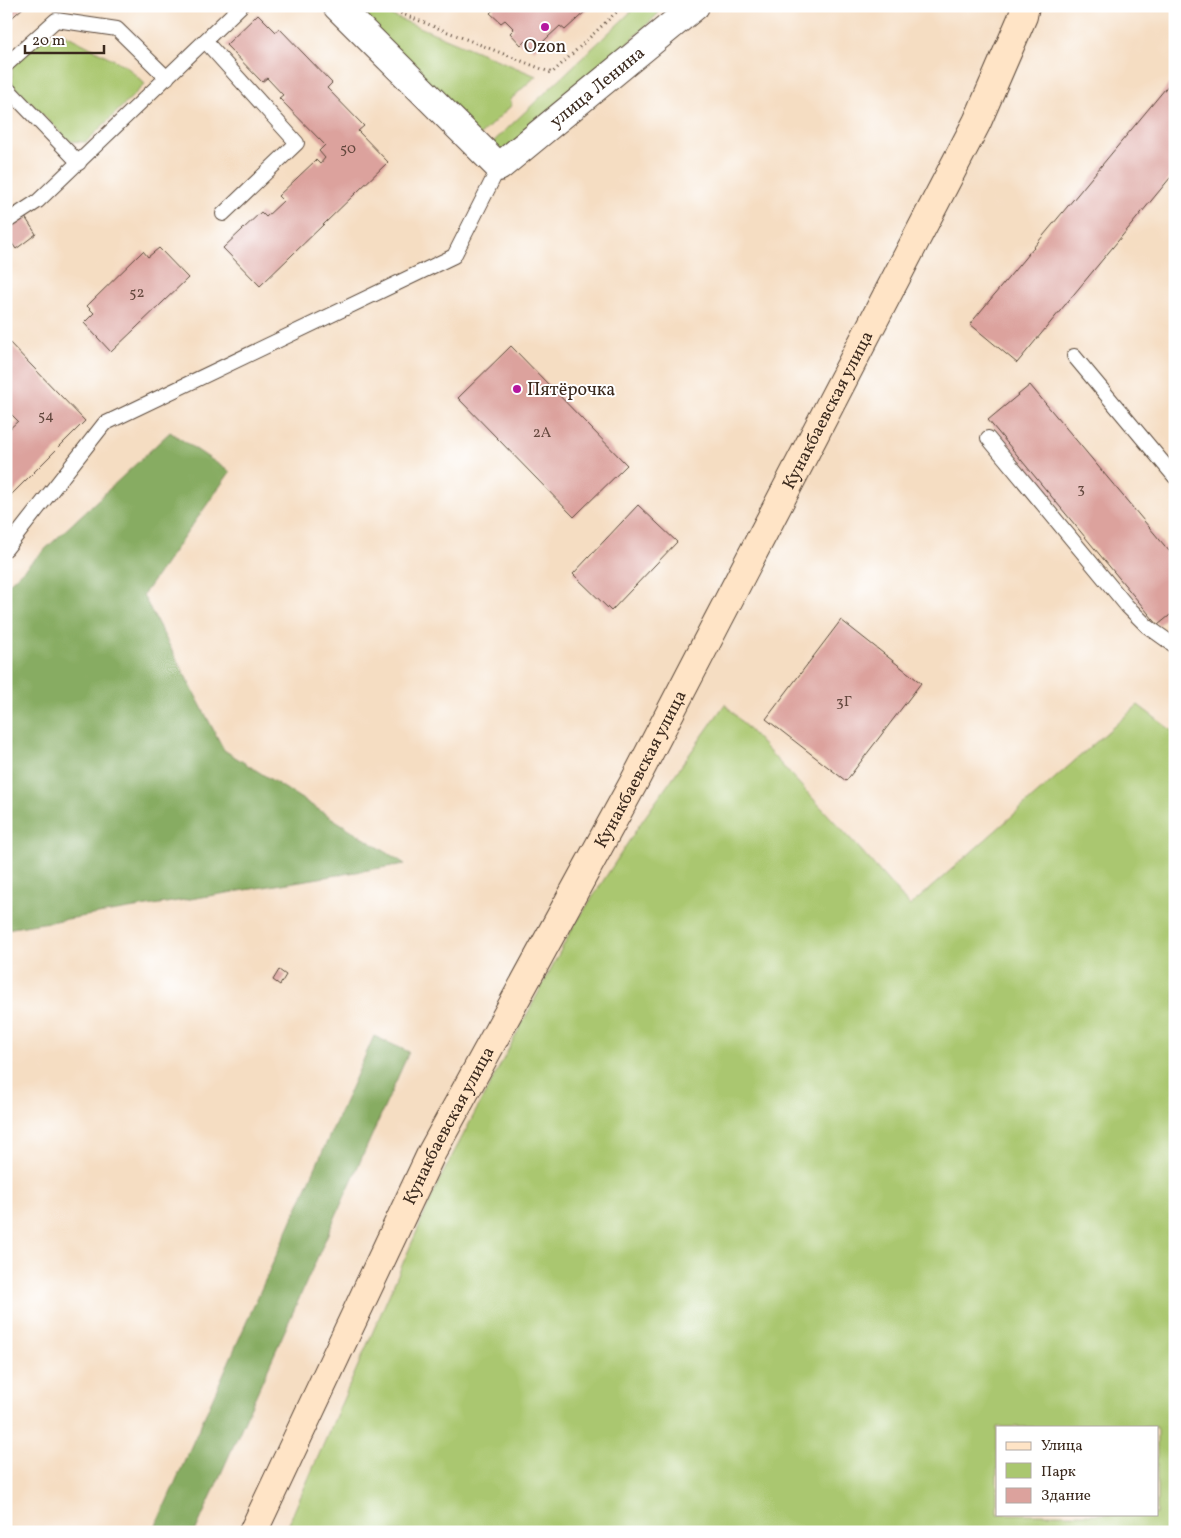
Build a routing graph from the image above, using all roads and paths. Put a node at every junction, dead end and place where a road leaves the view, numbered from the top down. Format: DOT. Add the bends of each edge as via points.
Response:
graph roads {
  1 [pos="241,6"];
  2 [pos="337,6"];
  3 [pos="382,6"];
  4 [pos="623,6"];
  5 [pos="695,6"];
  6 [pos="1025,6"];
  7 [pos="205,41"];
  8 [pos="6,65"];
  9 [pos="166,78"];
  10 [pos="6,87"];
  11 [pos="78,163"];
  12 [pos="499,167"];
  13 [pos="223,214"];
  14 [pos="6,222"];
  15 [pos="1074,356"];
  16 [pos="988,438"];
  17 [pos="1175,477"];
  18 [pos="6,549"];
  19 [pos="1174,645"];
  20 [pos="253,1532"];
  1 -- 7 [label="lane"];
  2 -- 12 [label="street"];
  3 -- 4 [label="path" via="552,73"];
  5 -- 12 [label="street, улица Ленина"];
  6 -- 20 [label="main road, Кунакбаевская улица" via="968,140 634,782 431,1154"];
  7 -- 9 [label="lane"];
  7 -- 13 [label="lane" via="297,143"];
  8 -- 9 [label="lane" via="56,20 117,29"];
  9 -- 11 [label="lane"];
  10 -- 11 [label="lane"];
  11 -- 14 [label="lane" via="38,202"];
  12 -- 18 [label="lane" via="454,256 104,424"];
  15 -- 17 [label="lane"];
  16 -- 19 [label="lane" via="1127,606 1147,626"];
}
